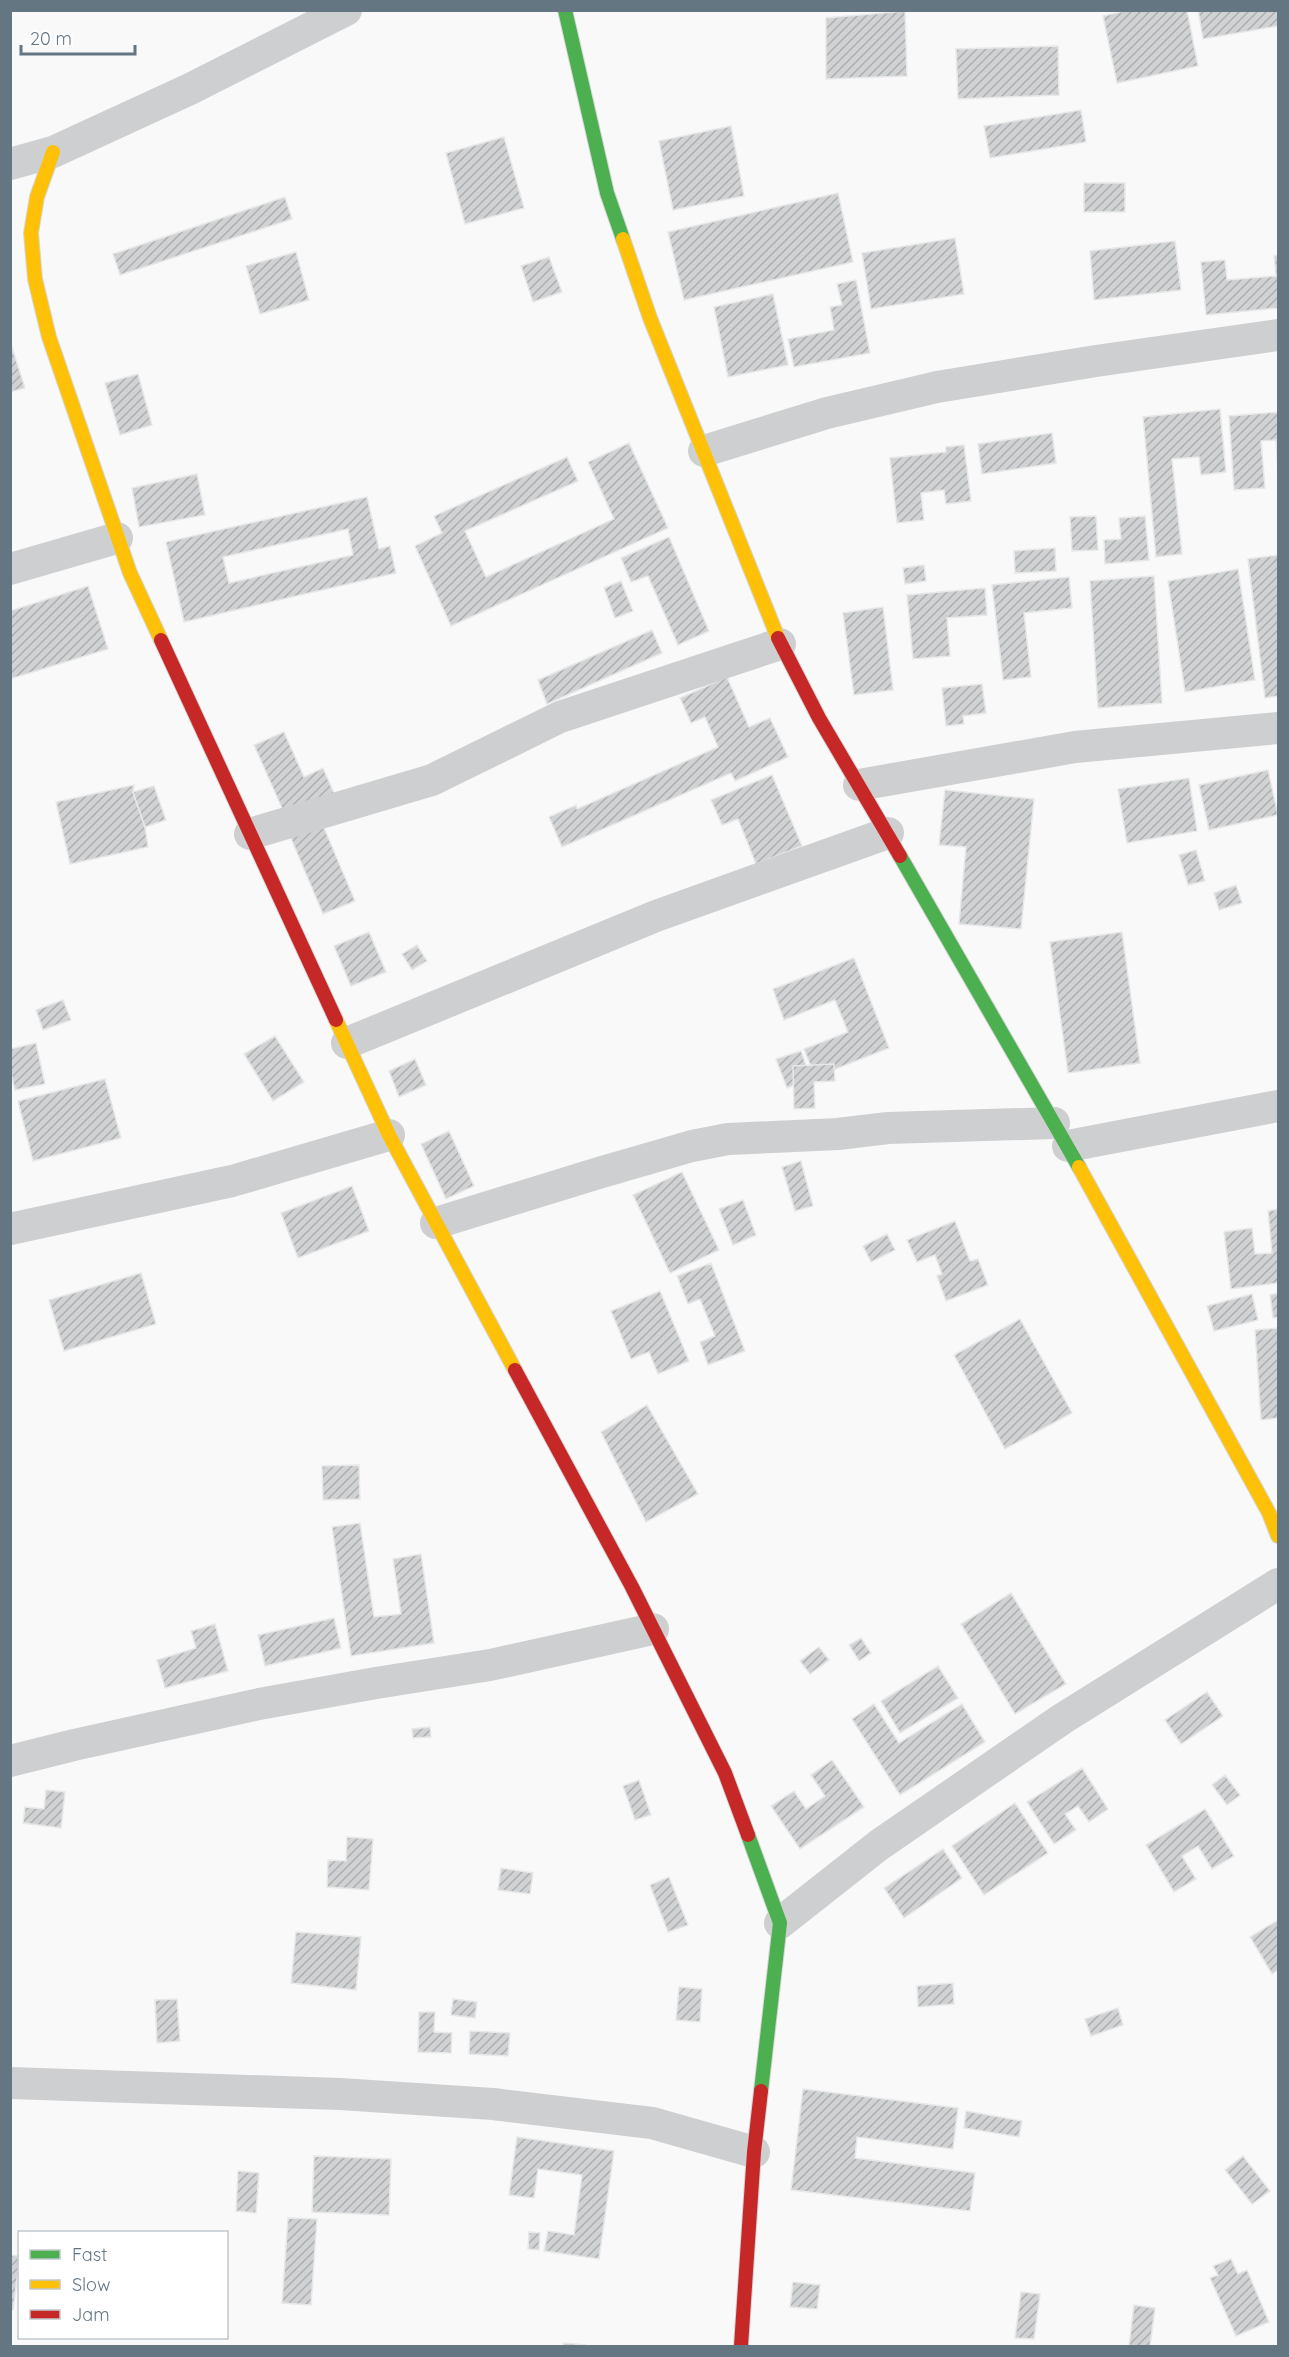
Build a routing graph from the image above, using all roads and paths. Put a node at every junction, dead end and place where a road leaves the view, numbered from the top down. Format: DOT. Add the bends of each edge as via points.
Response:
graph roads {
  1 [pos="346,10"];
  2 [pos="565,10"];
  3 [pos="53,152"];
  4 [pos="10,164"];
  5 [pos="1278,335"];
  6 [pos="704,451"];
  7 [pos="117,538"];
  8 [pos="10,568"];
  9 [pos="780,644"];
  10 [pos="1278,728"];
  11 [pos="859,785"];
  12 [pos="888,833"];
  13 [pos="250,834"];
  14 [pos="347,1043"];
  15 [pos="1278,1106"];
  16 [pos="1061,1134"];
  17 [pos="389,1135"];
  18 [pos="436,1223"];
  19 [pos="10,1229"];
  20 [pos="1275,1518"];
  21 [pos="1278,1584"];
  22 [pos="653,1629"];
  23 [pos="10,1761"];
  24 [pos="780,1923"];
  25 [pos="10,2083"];
  26 [pos="754,2152"];
  27 [pos="741,2346"];
  1 -- 3 [label="street" via="190,89"];
  2 -- 6 [label="street" via="607,193 650,318"];
  3 -- 4 [label="street"];
  3 -- 7 [label="street" via="37,197 31,233 35,279 49,337"];
  5 -- 6 [label="street" via="937,387 827,413"];
  6 -- 9 [label="street"];
  7 -- 8 [label="street"];
  7 -- 13 [label="street"];
  9 -- 11 [label="street"];
  9 -- 13 [label="street" via="560,717 432,780"];
  10 -- 11 [label="street" via="1075,747"];
  11 -- 12 [label="street"];
  12 -- 14 [label="street" via="656,916"];
  12 -- 16 [label="street"];
  13 -- 14 [label="street"];
  14 -- 17 [label="street"];
  15 -- 16 [label="street"];
  16 -- 18 [label="street" via="888,1128 728,1139 692,1146"];
  16 -- 20 [label="street"];
  17 -- 18 [label="street"];
  17 -- 19 [label="street" via="232,1181"];
  18 -- 22 [label="street"];
  21 -- 24 [label="street" via="1062,1719 879,1845"];
  22 -- 23 [label="street" via="490,1665 260,1704"];
  22 -- 24 [label="street" via="725,1773"];
  24 -- 26 [label="street"];
  25 -- 26 [label="street" via="340,2094 493,2104 652,2123"];
  26 -- 27 [label="street"];
}
